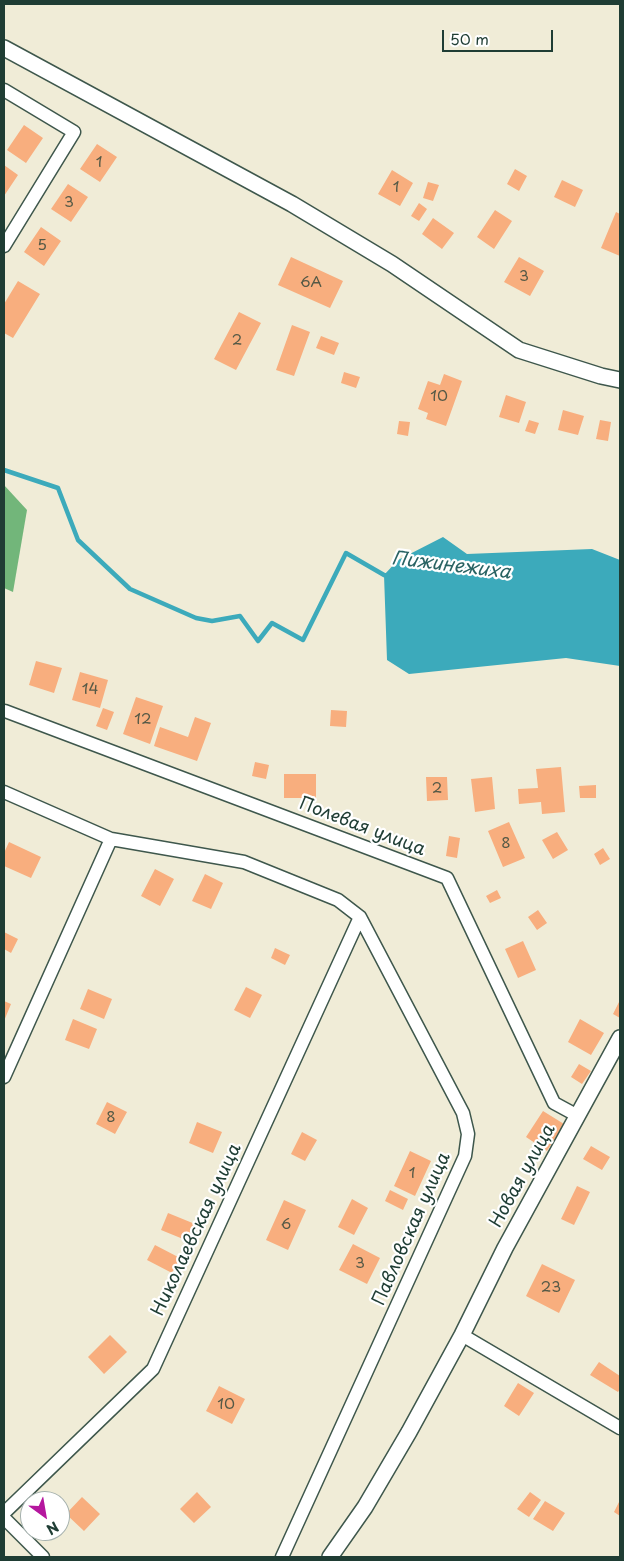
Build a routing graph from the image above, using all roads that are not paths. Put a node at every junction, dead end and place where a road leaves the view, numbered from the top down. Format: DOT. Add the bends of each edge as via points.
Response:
graph roads {
  1 [pos="4,48"];
  2 [pos="4,90"];
  3 [pos="4,246"];
  4 [pos="620,380"];
  5 [pos="5,711"];
  6 [pos="4,792"];
  7 [pos="111,839"];
  8 [pos="360,917"];
  9 [pos="620,1038"];
  10 [pos="4,1077"];
  11 [pos="578,1116"];
  12 [pos="462,1335"];
  13 [pos="620,1428"];
  14 [pos="4,1513"];
  15 [pos="4,1518"];
  16 [pos="43,1557"];
  17 [pos="282,1557"];
  18 [pos="330,1557"];
  1 -- 4 [label="street" via="292,204 392,264 519,350"];
  2 -- 3 [label="street" via="74,132"];
  5 -- 11 [label="street, Полевая улица" via="447,878 554,1103"];
  6 -- 7 [label="street"];
  7 -- 8 [label="street" via="244,862 338,900"];
  7 -- 10 [label="street"];
  8 -- 14 [label="street, Николаевская улица" via="153,1369"];
  8 -- 17 [label="street, Павловская улица" via="462,1113 468,1134 465,1156"];
  9 -- 11 [label="street, Новая улица"];
  11 -- 12 [label="street, Новая улица" via="505,1248"];
  12 -- 13 [label="street"];
  12 -- 18 [label="street, Новая улица" via="365,1507"];
  15 -- 16 [label="street"];
}
